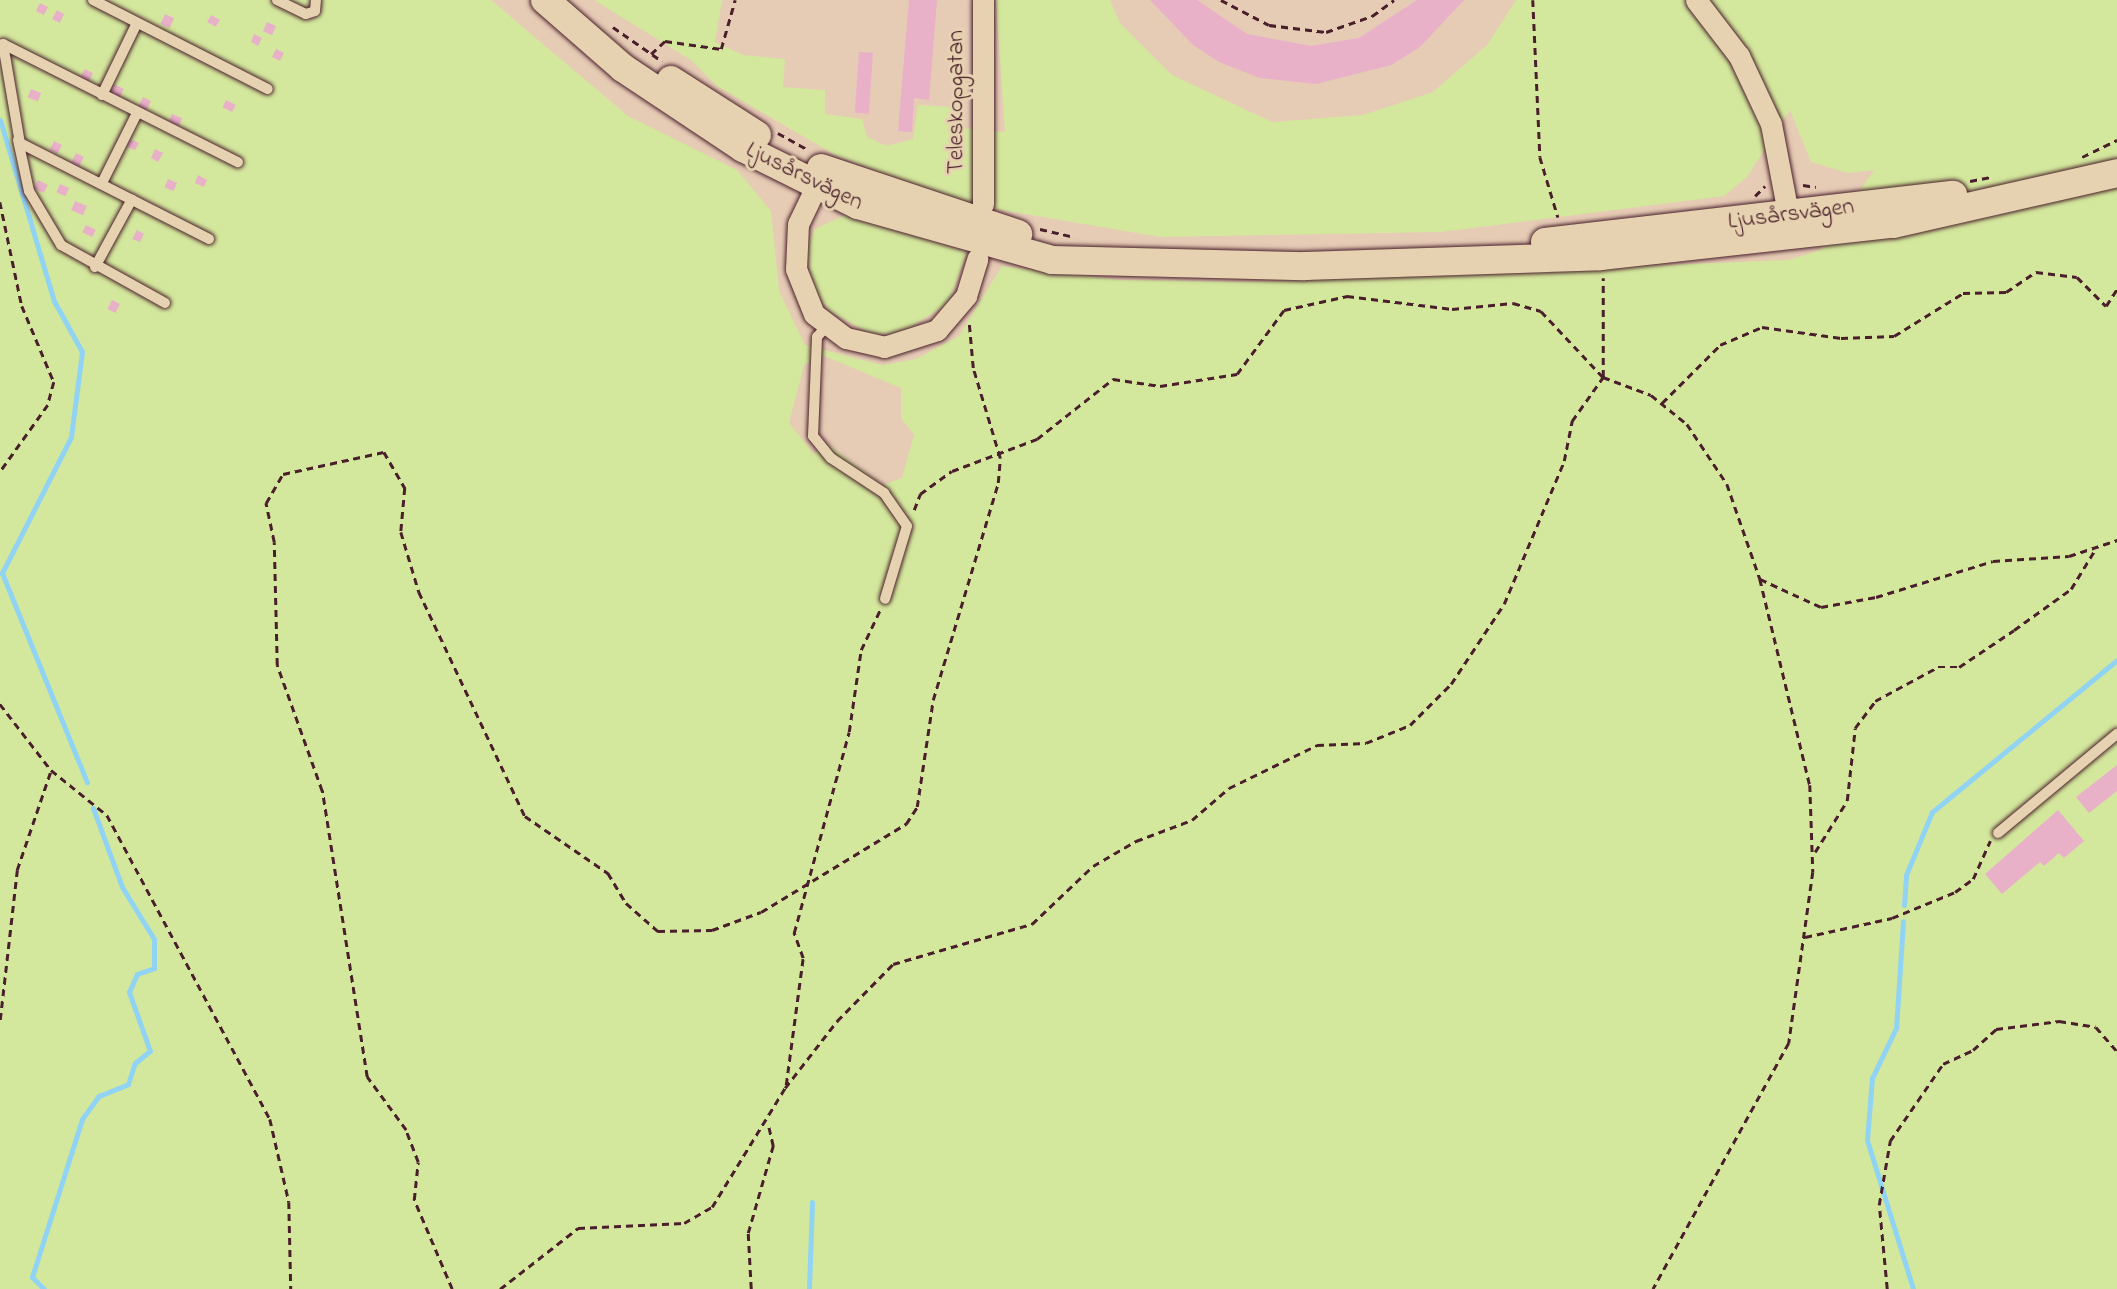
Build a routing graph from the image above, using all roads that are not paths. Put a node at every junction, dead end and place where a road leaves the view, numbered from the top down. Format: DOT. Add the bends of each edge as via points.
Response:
graph roads {
  1 [pos="93,0"];
  2 [pos="276,0"];
  3 [pos="316,0"];
  4 [pos="983,0"];
  5 [pos="1696,0"];
  6 [pos="550,4"];
  7 [pos="137,23"];
  8 [pos="2,43"];
  9 [pos="268,89"];
  10 [pos="102,95"];
  11 [pos="137,113"];
  12 [pos="17,137"];
  13 [pos="2117,158"];
  14 [pos="238,162"];
  15 [pos="820,170"];
  16 [pos="2117,173"];
  17 [pos="102,183"];
  18 [pos="132,198"];
  19 [pos="983,204"];
  20 [pos="1791,226"];
  21 [pos="209,239"];
  22 [pos="977,259"];
  23 [pos="95,267"];
  24 [pos="165,303"];
  25 [pos="826,327"];
  26 [pos="885,599"];
  27 [pos="2117,734"];
  28 [pos="1998,833"];
  1 -- 7 [label="lane"];
  2 -- 3 [label="lane" via="306,14 315,11"];
  4 -- 19 [label="street, Teleskopgatan"];
  5 -- 20 [label="street" via="1739,57 1767,114"];
  6 -- 15 [label="main road, Ljusårsvägen" via="586,21 752,132"];
  7 -- 9 [label="lane"];
  7 -- 10 [label="lane"];
  8 -- 10 [label="lane"];
  8 -- 12 [label="lane"];
  10 -- 11 [label="lane"];
  11 -- 14 [label="lane"];
  11 -- 17 [label="lane"];
  12 -- 17 [label="lane" via="27,149"];
  12 -- 23 [label="lane" via="29,191 46,224 61,245"];
  13 -- 20 [label="main road, Ljusårsvägen" via="1982,191"];
  15 -- 20 [label="main road, Ljusårsvägen" via="1085,248 1304,266 1464,259 1494,248"];
  15 -- 25 [label="street" via="798,224 796,269 806,301"];
  16 -- 20 [label="main road, Ljusårsvägen" via="1967,209"];
  17 -- 18 [label="lane"];
  18 -- 21 [label="lane"];
  18 -- 23 [label="lane"];
  22 -- 25 [label="street" via="967,292 937,330 896,345 865,344"];
  23 -- 24 [label="lane"];
  25 -- 26 [label="lane" via="817,337 813,436 831,458 884,493 907,526"];
  27 -- 28 [label="lane"];
}
